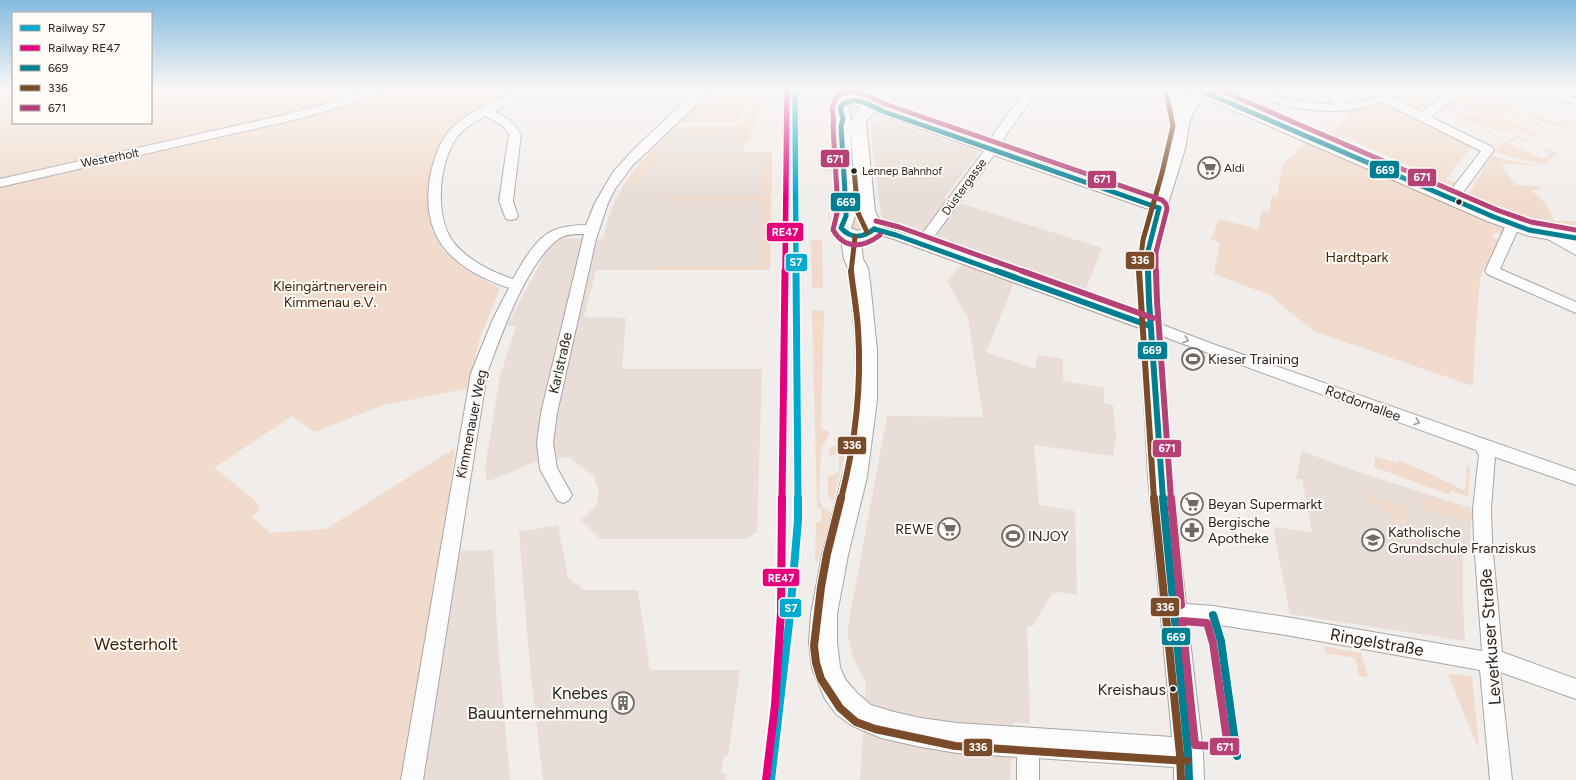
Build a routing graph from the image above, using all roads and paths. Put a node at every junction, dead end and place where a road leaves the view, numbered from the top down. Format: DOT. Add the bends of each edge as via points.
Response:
graph roads {
  1 [pos="256,125"];
  2 [pos="463,125"];
  3 [pos="509,125"];
  4 [pos="666,125"];
  5 [pos="841,125"];
  6 [pos="858,125"];
  7 [pos="929,125"];
  8 [pos="1006,125"];
  9 [pos="1178,125"];
  10 [pos="1285,125"];
  11 [pos="1440,125"];
  12 [pos="991,150"];
  13 [pos="0,183"];
  14 [pos="1451,199"];
  15 [pos="1159,208"];
  16 [pos="511,216"];
  17 [pos="1513,225"];
  18 [pos="591,229"];
  19 [pos="862,234"];
  20 [pos="1549,234"];
  21 [pos="1576,238"];
  22 [pos="922,244"];
  23 [pos="1576,250"];
  24 [pos="517,286"];
  25 [pos="1576,308"];
  26 [pos="1150,326"];
  27 [pos="1483,446"];
  28 [pos="1576,478"];
  29 [pos="563,495"];
  30 [pos="1174,612"];
  31 [pos="1491,661"];
  32 [pos="1576,689"];
  33 [pos="1028,742"];
  34 [pos="1188,766"];
  35 [pos="412,780"];
  36 [pos="1028,780"];
  37 [pos="1501,780"];
  1 -- 13 [label="street, Westerholt"];
  2 -- 24 [label="street" via="452,136 444,153 434,193 443,239 457,255 480,271"];
  3 -- 16 [label="street" via="515,134 506,201"];
  4 -- 18 [label="street, Karlstraße" via="618,173 602,200"];
  5 -- 19 [label="street" via="846,216 841,228 844,232"];
  6 -- 19 [label="street" via="866,211"];
  7 -- 12 [label="street"];
  8 -- 12 [label="street, Düstergasse"];
  9 -- 15 [label="street" via="1178,144"];
  10 -- 14 [label="street"];
  11 -- 14 [label="street" via="1488,150"];
  12 -- 15 [label="street"];
  12 -- 22 [label="street, Düstergasse"];
  14 -- 17 [label="street"];
  15 -- 26 [label="street" via="1148,255"];
  17 -- 20 [label="street"];
  17 -- 25 [label="street" via="1492,271"];
  18 -- 24 [label="street" via="566,231 555,236 544,245"];
  18 -- 29 [label="street, Karlstraße" via="549,413 545,443 549,469"];
  19 -- 22 [label="street, Rotdornallee"];
  19 -- 33 [label="street" via="859,270 866,329 864,424 855,478 832,572 822,646 829,677 854,710 878,722 957,738"];
  20 -- 21 [label="street"];
  20 -- 23 [label="street"];
  22 -- 26 [label="street, Rotdornallee"];
  24 -- 35 [label="street, Kimmenauer Weg" via="487,352 476,385"];
  26 -- 27 [label="street, Rotdornallee, one-way"];
  26 -- 30 [label="street" via="1161,486"];
  27 -- 28 [label="street, Rotdornallee"];
  27 -- 31 [label="street, Leverkuser Straße" via="1486,455 1482,509 1483,541"];
  30 -- 31 [label="street, Ringelstraße" via="1213,615"];
  30 -- 34 [label="street"];
  31 -- 32 [label="street, Ringelstraße" via="1503,662"];
  31 -- 37 [label="street, Leverkuser Straße" via="1490,673"];
  33 -- 34 [label="street"];
  33 -- 36 [label="street"];
}
